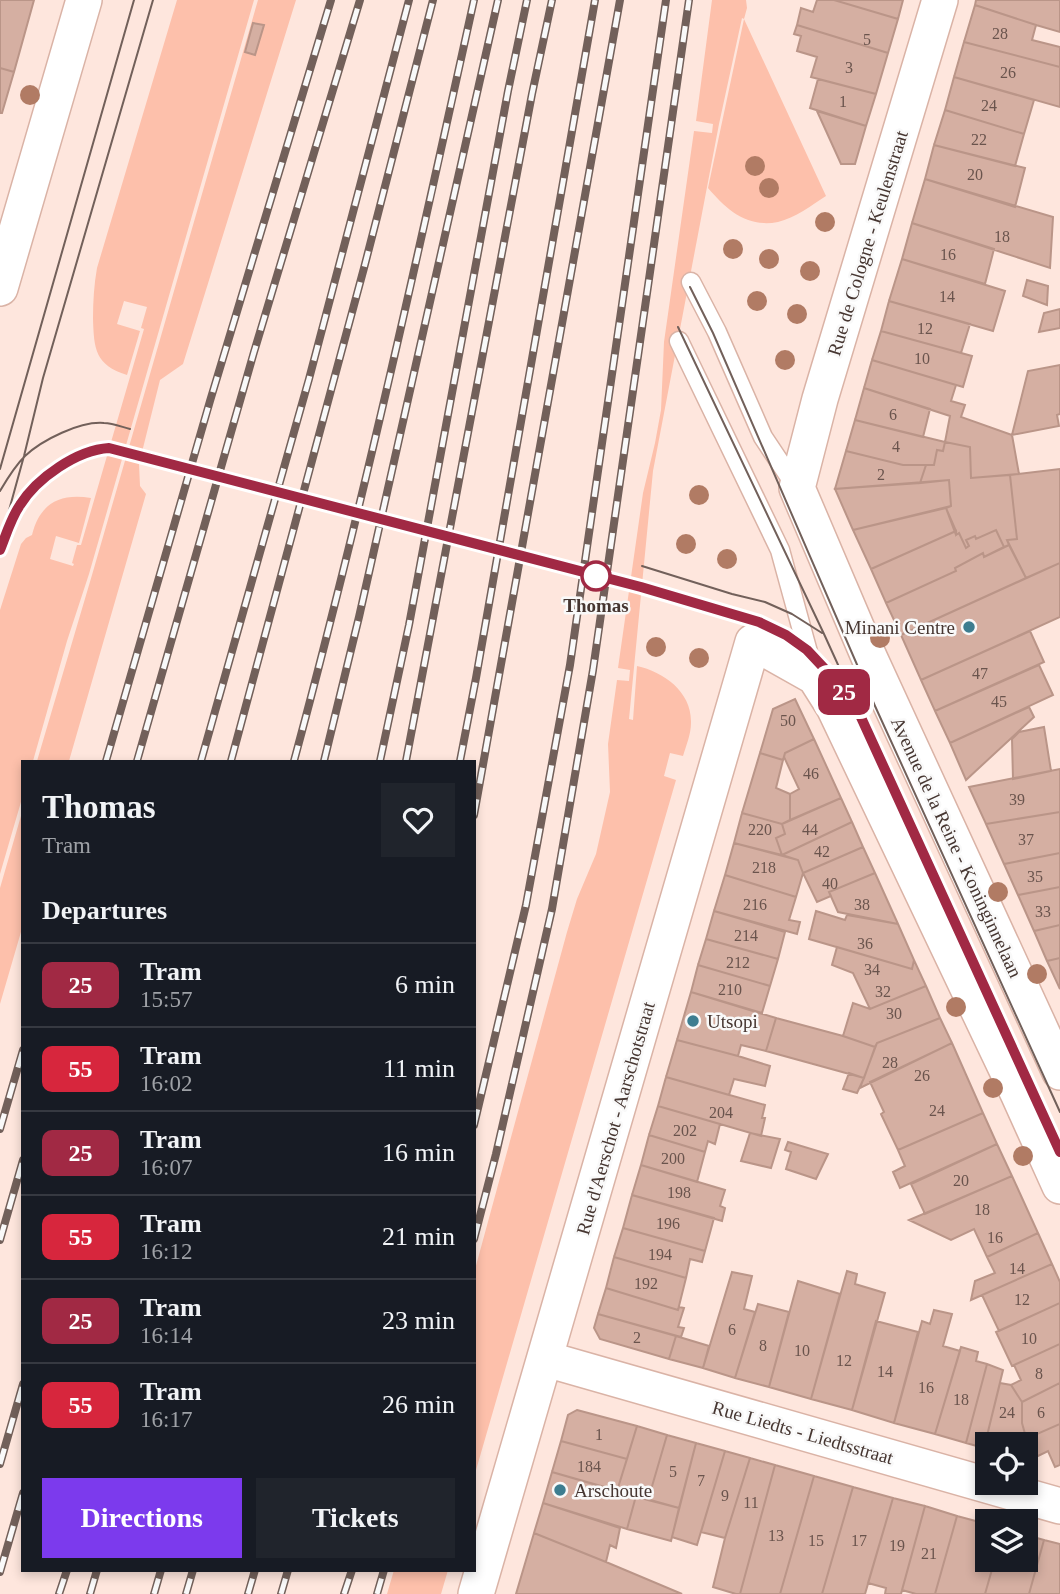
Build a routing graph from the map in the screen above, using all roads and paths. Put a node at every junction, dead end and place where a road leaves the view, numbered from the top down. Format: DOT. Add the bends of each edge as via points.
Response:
graph roads {
  1 [pos="84,0"];
  2 [pos="940,0"];
  3 [pos="691,282"];
  4 [pos="0,288"];
  5 [pos="679,341"];
  6 [pos="797,488"];
  7 [pos="815,677"];
  8 [pos="1060,1072"];
  9 [pos="1060,1186"];
  10 [pos="546,1359"];
  11 [pos="1060,1506"];
  12 [pos="477,1594"];
  1 -- 4 [label="street"];
  2 -- 6 [label="street, Rue de Cologne - Keulenstraat"];
  3 -- 6 [label="lane, Avenue de la Reine - Koninginnelaan" via="762,437"];
  5 -- 7 [label="lane" via="780,550"];
  6 -- 8 [label="street, Avenue de la Reine - Koninginnelaan" via="869,657"];
  7 -- 9 [label="street" via="834,707"];
  7 -- 10 [label="street, Rue d'Aerschot - Aarschotstraat" via="753,642"];
  10 -- 11 [label="street, Rue Liedts - Liedtsstraat"];
  10 -- 12 [label="street, Rue d'Aerschot - Aarschotstraat"];
}
